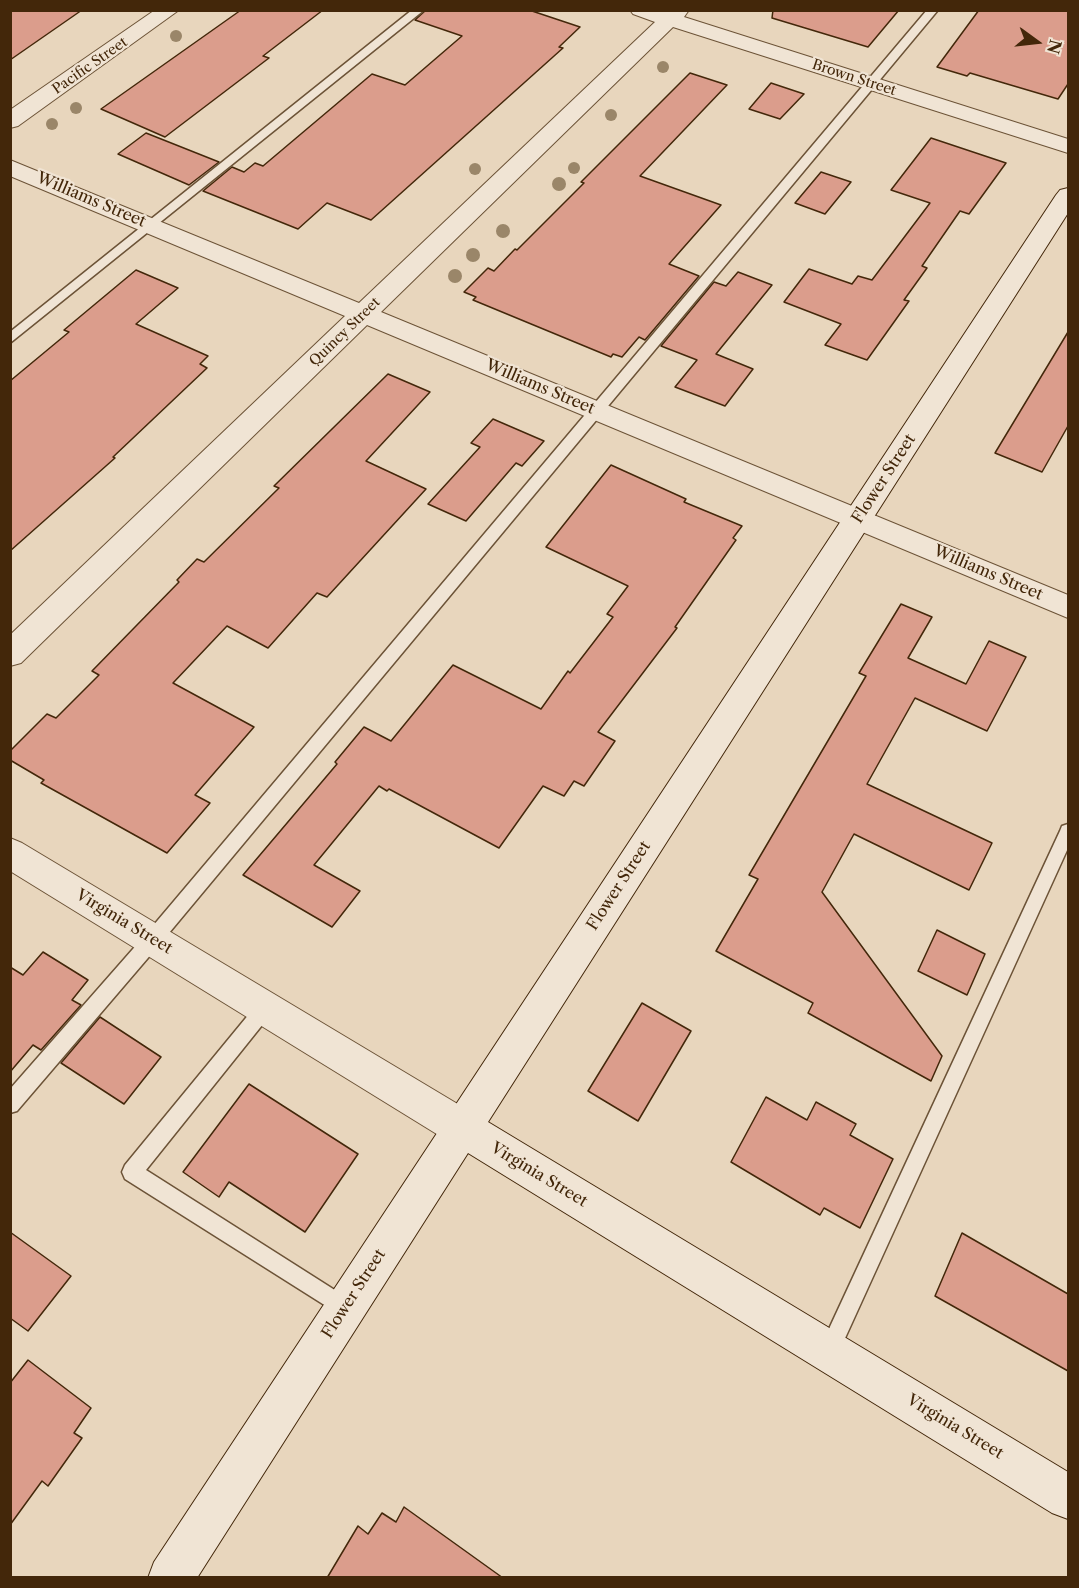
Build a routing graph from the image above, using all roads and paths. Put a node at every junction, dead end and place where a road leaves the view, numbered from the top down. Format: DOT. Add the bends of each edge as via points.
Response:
graph roads {
  1 [pos="169,10"];
  2 [pos="419,10"];
  3 [pos="640,10"];
  4 [pos="933,10"];
  5 [pos="674,15"];
  6 [pos="871,83"];
  7 [pos="10,121"];
  8 [pos="1068,146"];
  9 [pos="10,167"];
  10 [pos="1068,195"];
  11 [pos="152,225"];
  12 [pos="364,314"];
  13 [pos="10,339"];
  14 [pos="596,410"];
  15 [pos="858,519"];
  16 [pos="1068,607"];
  17 [pos="10,654"];
  18 [pos="1068,831"];
  19 [pos="10,853"];
  20 [pos="153,939"];
  21 [pos="265,1008"];
  22 [pos="10,1104"];
  23 [pos="462,1128"];
  24 [pos="345,1308"];
  25 [pos="829,1351"];
  26 [pos="1068,1497"];
  27 [pos="170,1578"];
  1 -- 7 [label="street, Pacific Street"];
  2 -- 11 [label="lane"];
  3 -- 5 [label="street, Brown Street"];
  4 -- 6 [label="lane"];
  5 -- 6 [label="street, Brown Street"];
  5 -- 12 [label="street, Quincy Street"];
  6 -- 8 [label="street, Brown Street"];
  6 -- 14 [label="lane"];
  9 -- 11 [label="street, Williams Street"];
  10 -- 15 [label="street, Flower Street"];
  11 -- 12 [label="street, Williams Street"];
  11 -- 13 [label="lane"];
  12 -- 14 [label="street, Williams Street"];
  12 -- 17 [label="street, Quincy Street"];
  14 -- 15 [label="street, Williams Street"];
  14 -- 20 [label="lane"];
  15 -- 16 [label="street, Williams Street"];
  15 -- 23 [label="street, Flower Street"];
  18 -- 25 [label="lane"];
  19 -- 20 [label="street, Virginia Street"];
  20 -- 21 [label="street, Virginia Street"];
  20 -- 22 [label="lane"];
  21 -- 23 [label="street, Virginia Street"];
  21 -- 24 [label="lane" via="132,1172"];
  23 -- 24 [label="street, Flower Street"];
  23 -- 25 [label="street, Virginia Street"];
  24 -- 27 [label="street, Flower Street"];
  25 -- 26 [label="street, Virginia Street"];
}
